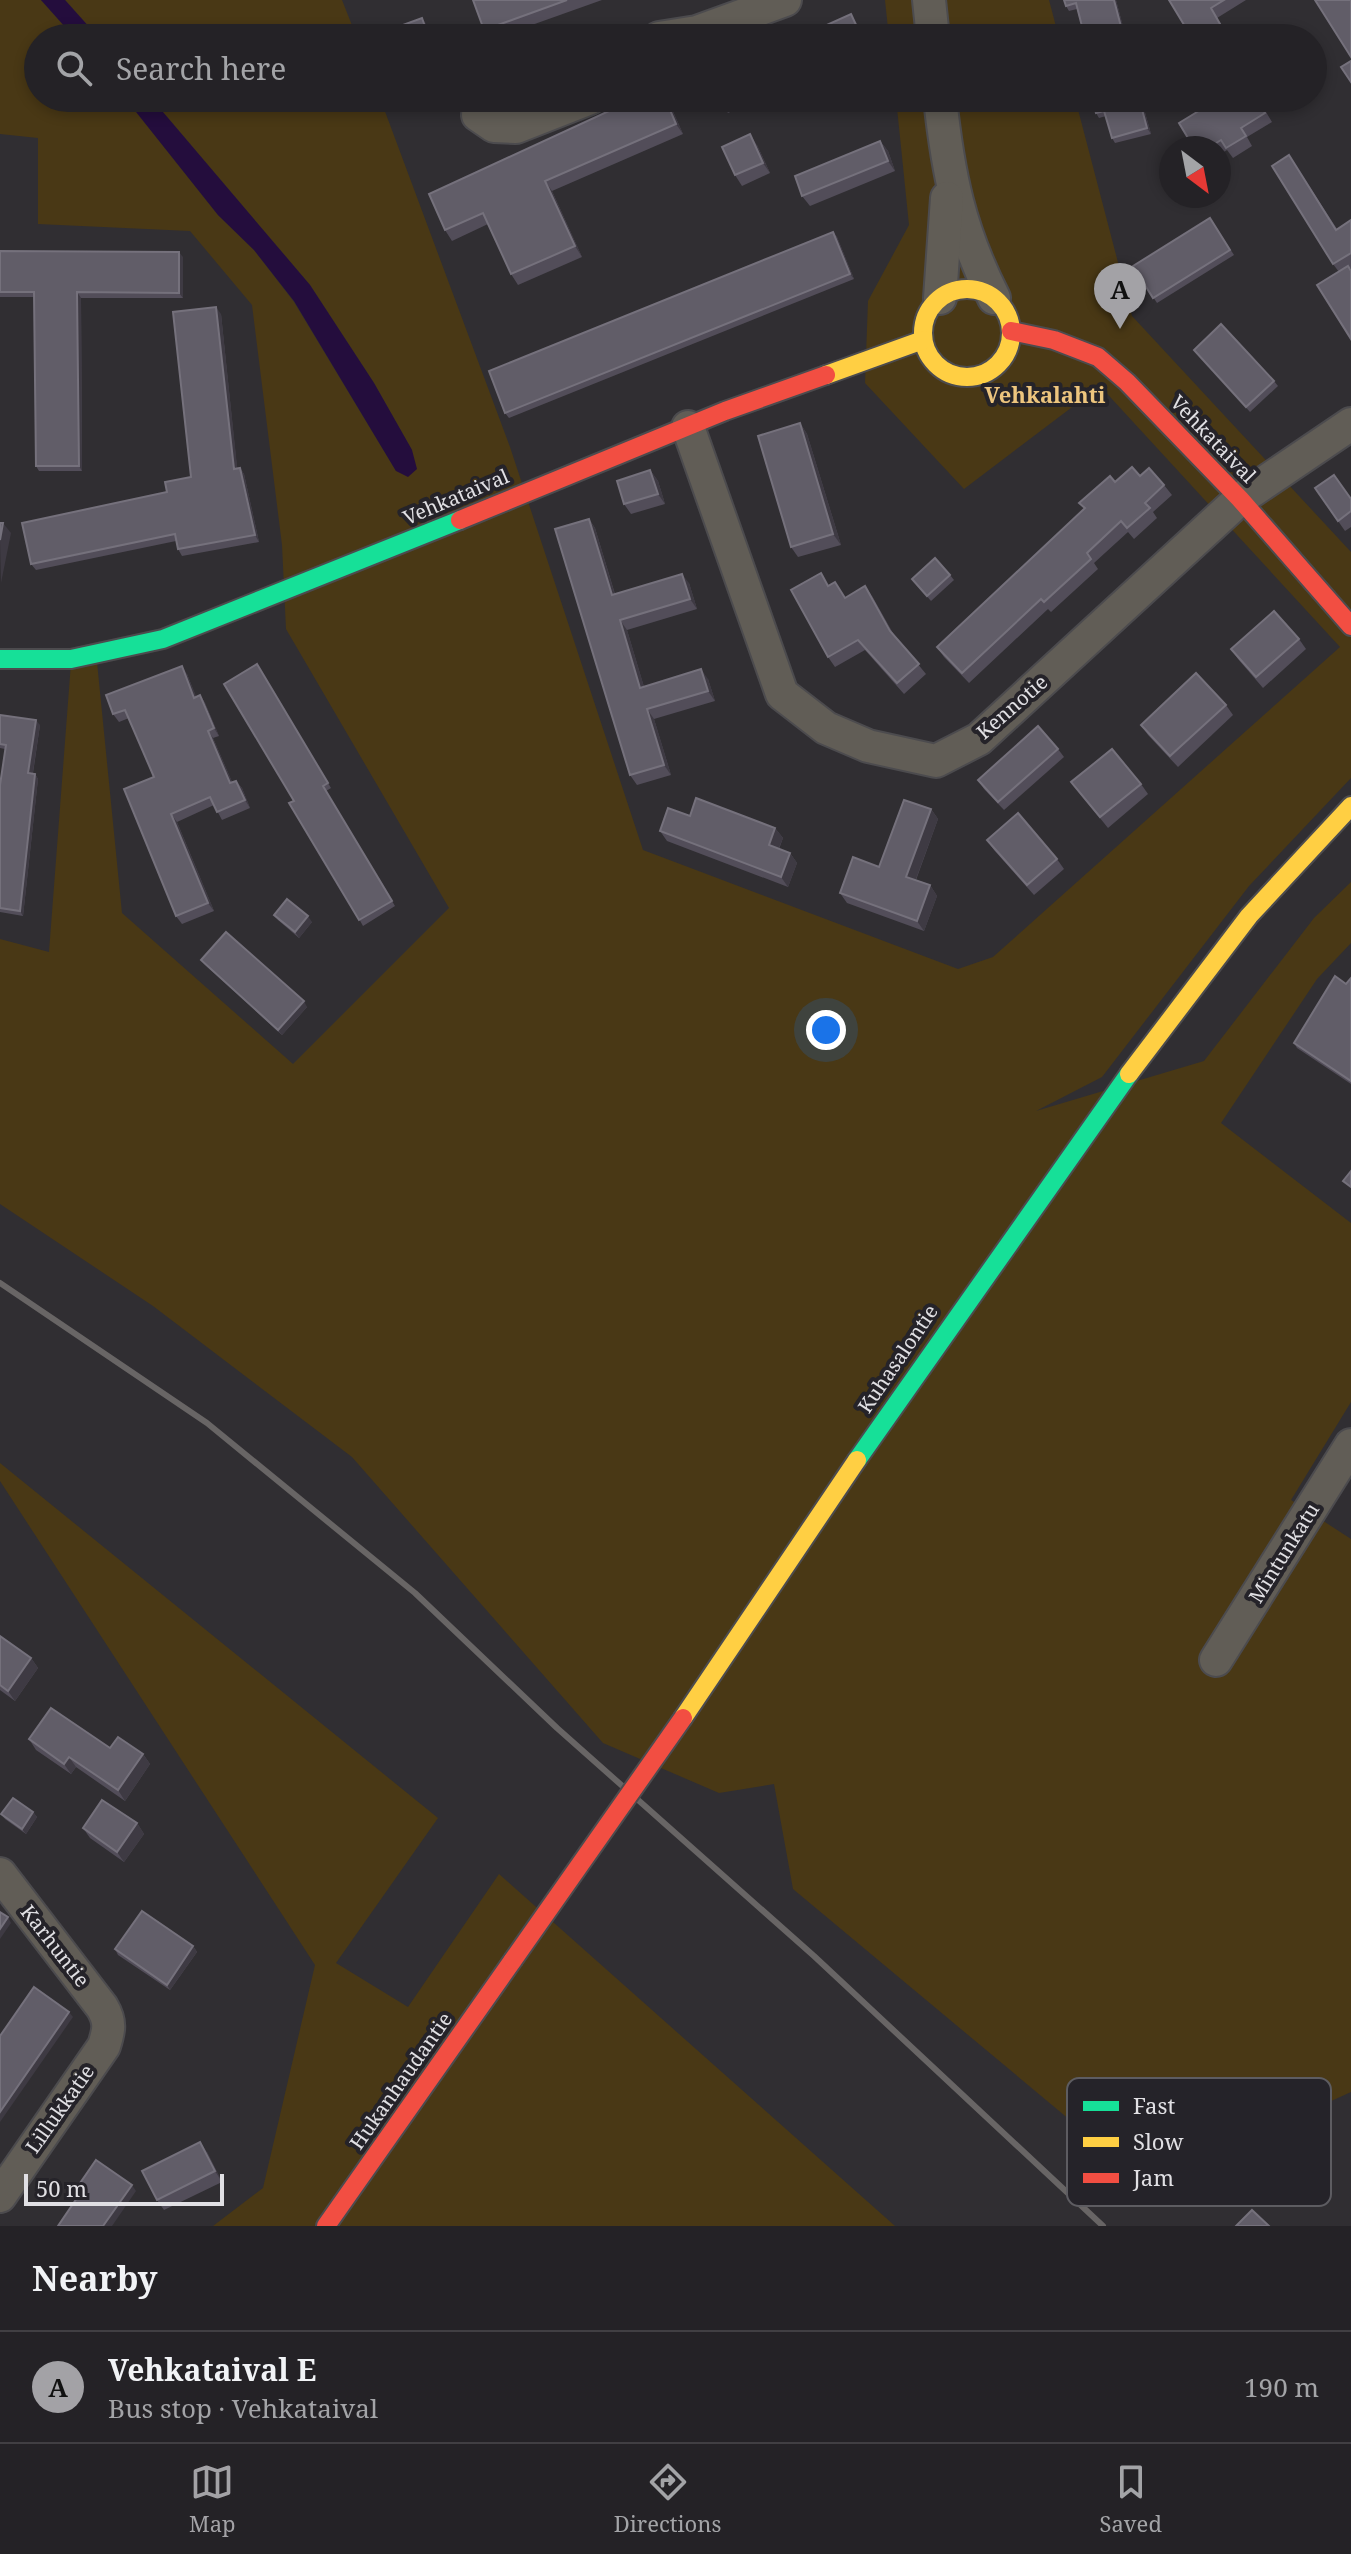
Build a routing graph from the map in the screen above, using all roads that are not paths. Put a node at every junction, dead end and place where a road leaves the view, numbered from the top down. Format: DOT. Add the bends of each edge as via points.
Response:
graph roads {
  1 [pos="785,0"];
  2 [pos="929,0"];
  3 [pos="721,24"];
  4 [pos="932,24"];
  5 [pos="479,112"];
  6 [pos="554,112"];
  7 [pos="942,112"];
  8 [pos="949,179"];
  9 [pos="940,298"];
  10 [pos="994,298"];
  11 [pos="1011,331"];
  12 [pos="923,340"];
  13 [pos="1351,424"];
  14 [pos="688,427"];
  15 [pos="1240,499"];
  16 [pos="1351,626"];
  17 [pos="0,659"];
  18 [pos="1351,806"];
  19 [pos="1351,1445"];
  20 [pos="1342,1481"];
  21 [pos="1216,1660"];
  22 [pos="0,1874"];
  23 [pos="513,1960"];
  24 [pos="108,2018"];
  25 [pos="0,2196"];
  26 [pos="326,2226"];
  1 -- 3 [label="street"];
  2 -- 4 [label="street"];
  5 -- 6 [label="street" via="494,126 516,127"];
  7 -- 8 [label="street"];
  8 -- 9 [label="street"];
  8 -- 10 [label="street" via="972,256"];
  9 -- 10 [label="main road" via="957,290 976,290"];
  9 -- 12 [label="main road" via="929,309"];
  10 -- 11 [label="main road" via="1006,312"];
  11 -- 12 [label="main road" via="1000,362 971,377 939,368"];
  11 -- 15 [label="main road, Vehkataival" via="1098,357"];
  12 -- 14 [label="main road, Vehkataival"];
  13 -- 15 [label="street, Kennotie"];
  14 -- 15 [label="street, Kennotie" via="782,694 826,728 936,761 979,739"];
  14 -- 17 [label="main road, Vehkataival" via="222,619 120,654 33,662"];
  15 -- 16 [label="main road, Vehkataival"];
  18 -- 23 [label="main road, Kuhasalontie, bridge" via="1277,881 1218,952 1007,1239"];
  19 -- 20 [label="street, Mintunkatu"];
  20 -- 21 [label="street, Mintunkatu"];
  22 -- 24 [label="street, Karhuntie"];
  23 -- 26 [label="main road, Hukanhaudantie"];
  24 -- 25 [label="street, Lillukkatie" via="104,2046"];
}
